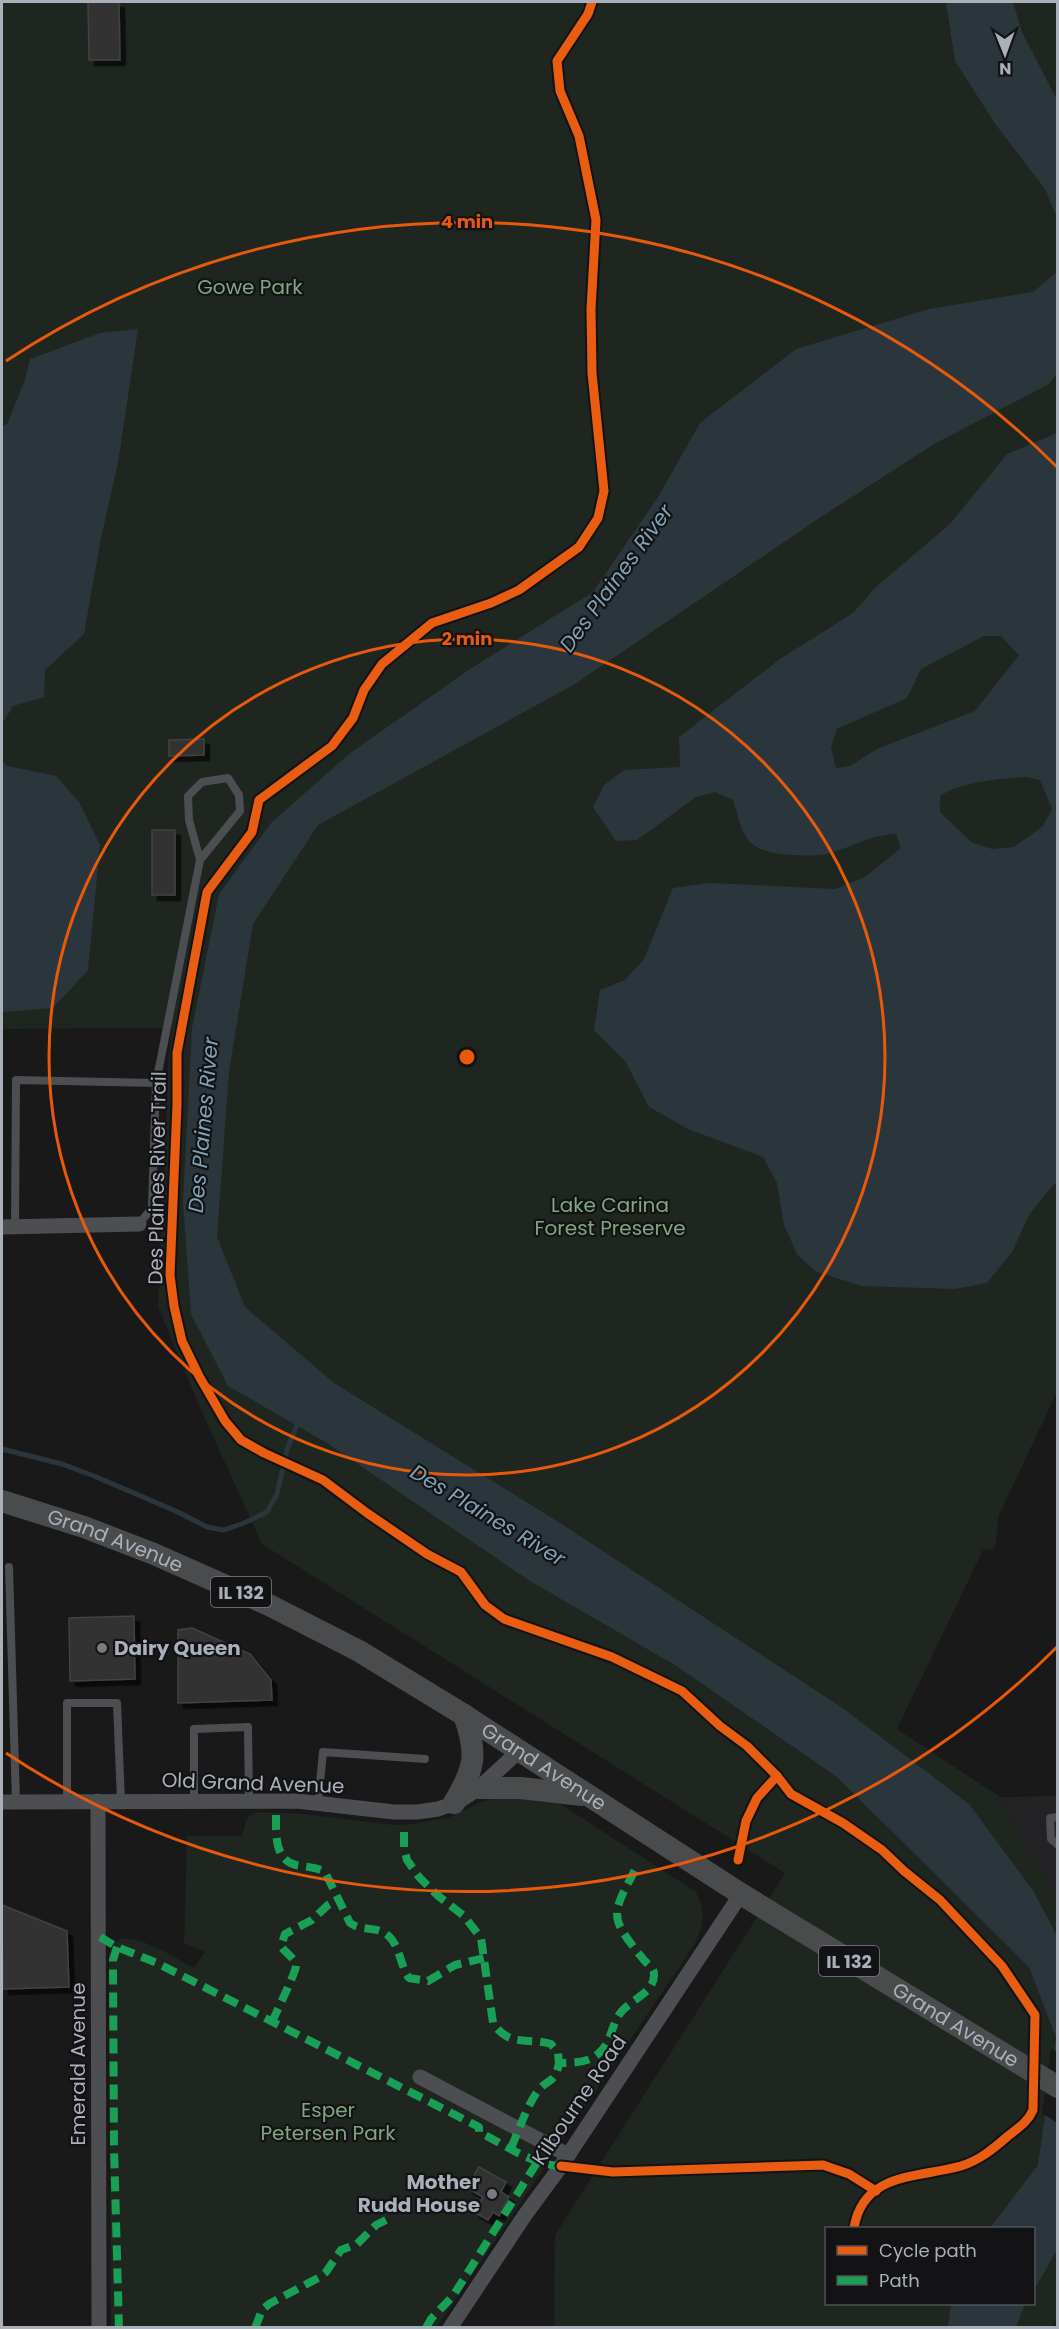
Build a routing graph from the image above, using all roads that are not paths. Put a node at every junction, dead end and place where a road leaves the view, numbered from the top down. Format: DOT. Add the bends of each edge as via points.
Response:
graph roads {
  1 [pos="200,860"];
  2 [pos="156,1083"];
  3 [pos="139,1224"];
  4 [pos="8,1227"];
  5 [pos="2,1501"];
  6 [pos="9,1567"];
  7 [pos="465,1714"];
  8 [pos="519,1751"];
  9 [pos="425,1759"];
  10 [pos="479,1788"];
  11 [pos="590,1796"];
  12 [pos="194,1800"];
  13 [pos="98,1801"];
  14 [pos="121,1801"];
  15 [pos="249,1801"];
  16 [pos="9,1802"];
  17 [pos="68,1802"];
  18 [pos="318,1803"];
  19 [pos="454,1803"];
  20 [pos="1058,1816"];
  21 [pos="1058,1845"];
  22 [pos="741,1894"];
  23 [pos="420,2077"];
  24 [pos="1058,2087"];
  25 [pos="568,2155"];
  26 [pos="99,2328"];
  27 [pos="450,2328"];
  1 -- 1 [label="lane" via="189,820 188,796 202,782 228,778 239,795 240,811"];
  1 -- 2 [label="lane"];
  2 -- 3 [label="lane" via="152,1208"];
  2 -- 4 [label="lane" via="16,1080"];
  3 -- 4 [label="street"];
  5 -- 7 [label="main road, Grand Avenue / IL 132" via="84,1527 213,1579 320,1629"];
  6 -- 16 [label="lane"];
  7 -- 8 [label="main road, Grand Avenue / IL 132"];
  7 -- 19 [label="main road" via="473,1740 473,1763"];
  8 -- 10 [label="street, Old Grand Avenue"];
  8 -- 11 [label="main road, Grand Avenue / IL 132"];
  9 -- 18 [label="lane" via="322,1752"];
  10 -- 11 [label="main road" via="522,1788"];
  10 -- 19 [label="street, Old Grand Avenue"];
  11 -- 22 [label="main road, Grand Avenue / IL 132"];
  12 -- 14 [label="street, Old Grand Avenue"];
  12 -- 15 [label="street, Old Grand Avenue"];
  12 -- 15 [label="lane" via="194,1729 248,1727"];
  13 -- 14 [label="street, Old Grand Avenue"];
  13 -- 17 [label="street, Old Grand Avenue"];
  13 -- 26 [label="street, Emerald Avenue"];
  14 -- 17 [label="lane" via="117,1703 67,1703"];
  15 -- 18 [label="street, Old Grand Avenue"];
  16 -- 17 [label="street, Old Grand Avenue"];
  18 -- 19 [label="street, Old Grand Avenue" via="406,1812"];
  20 -- 21 [label="lane" via="1050,1818 1051,1839"];
  22 -- 24 [label="main road, Grand Avenue / IL 132"];
  22 -- 25 [label="street, Kilbourne Road"];
  23 -- 25 [label="street"];
  25 -- 27 [label="street, Kilbourne Road"];
}
